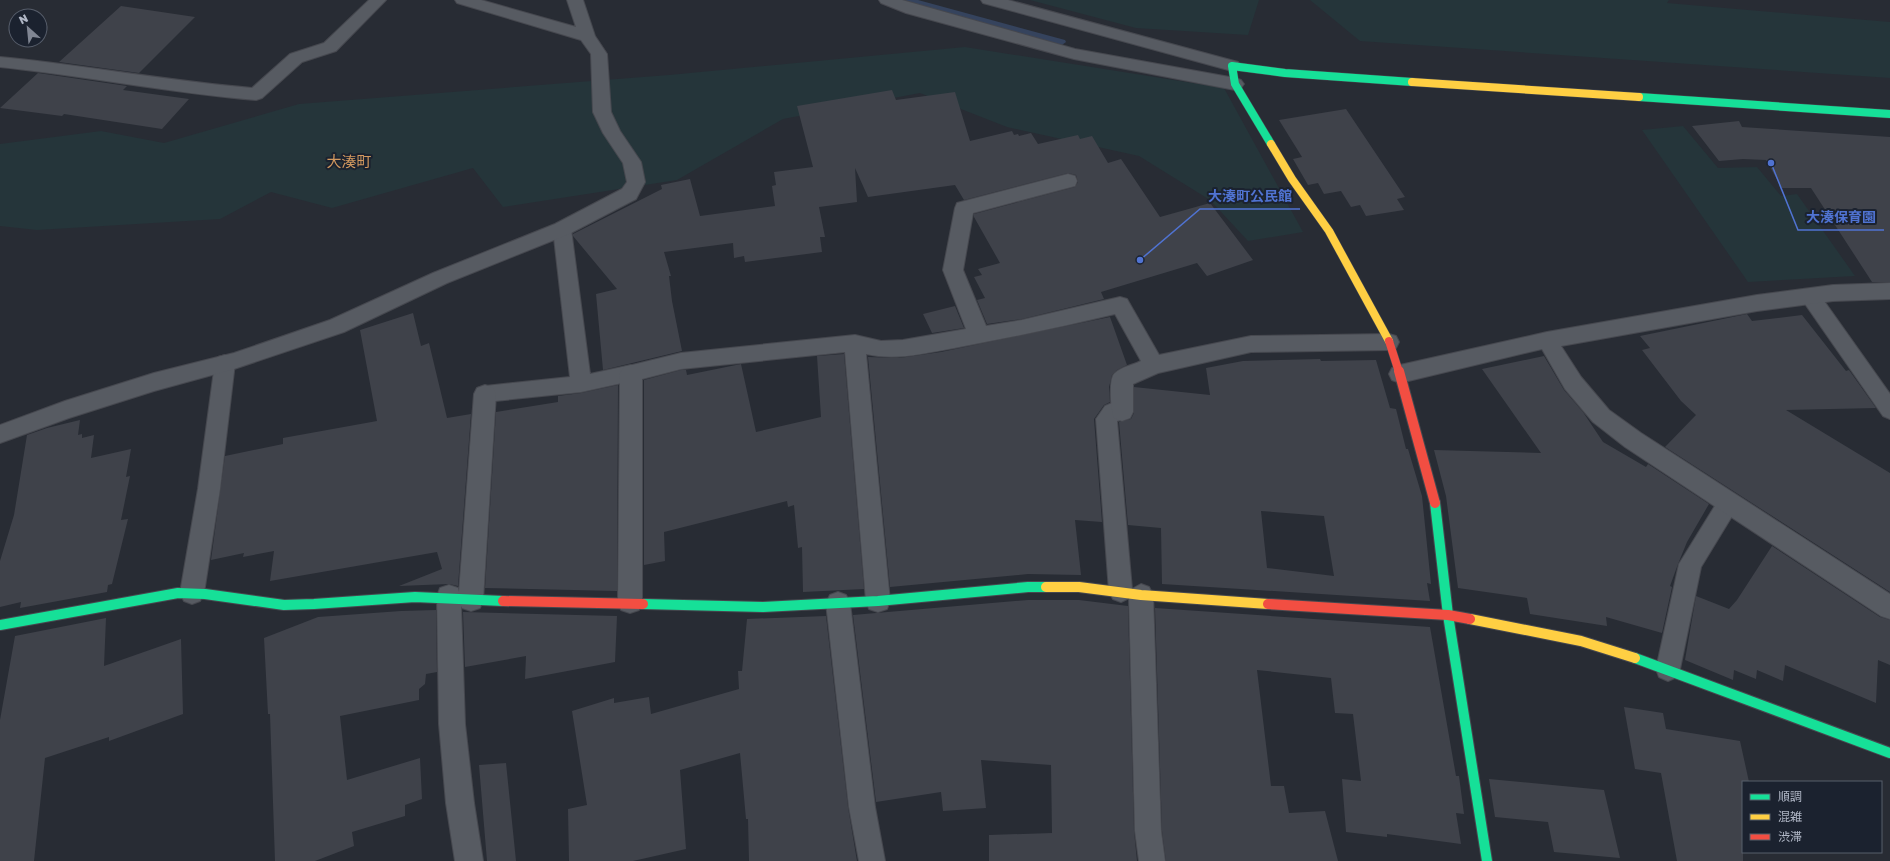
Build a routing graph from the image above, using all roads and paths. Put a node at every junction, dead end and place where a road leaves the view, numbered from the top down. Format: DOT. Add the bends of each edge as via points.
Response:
graph roads {
  1 [pos="378,0"];
  2 [pos="463,0"];
  3 [pos="575,0"];
  4 [pos="887,0"];
  5 [pos="989,0"];
  6 [pos="587,36"];
  7 [pos="0,62"];
  8 [pos="1232,66"];
  9 [pos="1235,84"];
  10 [pos="1890,114"];
  11 [pos="1068,181"];
  12 [pos="562,229"];
  13 [pos="1890,291"];
  14 [pos="1810,296"];
  15 [pos="979,335"];
  16 [pos="1548,340"];
  17 [pos="1389,342"];
  18 [pos="855,343"];
  19 [pos="225,363"];
  20 [pos="1154,365"];
  21 [pos="631,373"];
  22 [pos="1400,374"];
  23 [pos="581,384"];
  24 [pos="485,394"];
  25 [pos="1890,410"];
  26 [pos="1122,412"];
  27 [pos="0,434"];
  28 [pos="1729,503"];
  29 [pos="192,593"];
  30 [pos="1131,593"];
  31 [pos="460,598"];
  32 [pos="878,601"];
  33 [pos="630,602"];
  34 [pos="838,604"];
  35 [pos="1890,608"];
  36 [pos="1448,615"];
  37 [pos="0,625"];
  38 [pos="1668,669"];
  39 [pos="1890,753"];
  40 [pos="469,861"];
  41 [pos="872,861"];
  42 [pos="1152,861"];
  43 [pos="1487,861"];
  1 -- 7 [label="street" via="330,48 296,58 256,94 215,92"];
  2 -- 6 [label="street"];
  3 -- 6 [label="street"];
  4 -- 9 [label="street" via="1074,54"];
  5 -- 8 [label="street"];
  6 -- 12 [label="street" via="599,54 602,112 612,134 632,162 636,182 629,194"];
  8 -- 9 [label="street"];
  8 -- 10 [label="street" via="1285,73"];
  9 -- 17 [label="street" via="1292,179 1329,231"];
  11 -- 15 [label="street" via="964,208 952,270"];
  12 -- 19 [label="street" via="440,278 337,326"];
  12 -- 23 [label="lane"];
  13 -- 14 [label="street"];
  14 -- 16 [label="street"];
  14 -- 25 [label="lane"];
  15 -- 18 [label="street" via="903,348 881,349"];
  15 -- 20 [label="street" via="1022,328 1120,305"];
  16 -- 22 [label="street"];
  16 -- 28 [label="street" via="1574,383 1600,416"];
  17 -- 20 [label="street" via="1251,344"];
  17 -- 22 [label="street"];
  18 -- 21 [label="street" via="680,361"];
  18 -- 32 [label="street"];
  19 -- 27 [label="street" via="140,386"];
  19 -- 29 [label="lane" via="209,489"];
  20 -- 26 [label="street" via="1122,379"];
  21 -- 23 [label="lane"];
  21 -- 33 [label="street"];
  22 -- 36 [label="street" via="1434,496"];
  23 -- 24 [label="lane"];
  24 -- 31 [label="street"];
  26 -- 30 [label="lane" via="1112,412 1106,419"];
  28 -- 35 [label="street"];
  28 -- 38 [label="lane" via="1690,564"];
  29 -- 31 [label="street" via="284,605 334,604 413,596"];
  29 -- 37 [label="street" via="164,594"];
  30 -- 32 [label="street" via="1079,587 1028,587"];
  30 -- 36 [label="street"];
  30 -- 42 [label="lane"];
  31 -- 33 [label="street"];
  31 -- 40 [label="street" via="452,724"];
  32 -- 34 [label="street"];
  33 -- 34 [label="street" via="763,607"];
  34 -- 41 [label="lane" via="862,808"];
  36 -- 38 [label="street" via="1581,641"];
  36 -- 43 [label="street"];
  38 -- 39 [label="street"];
}
